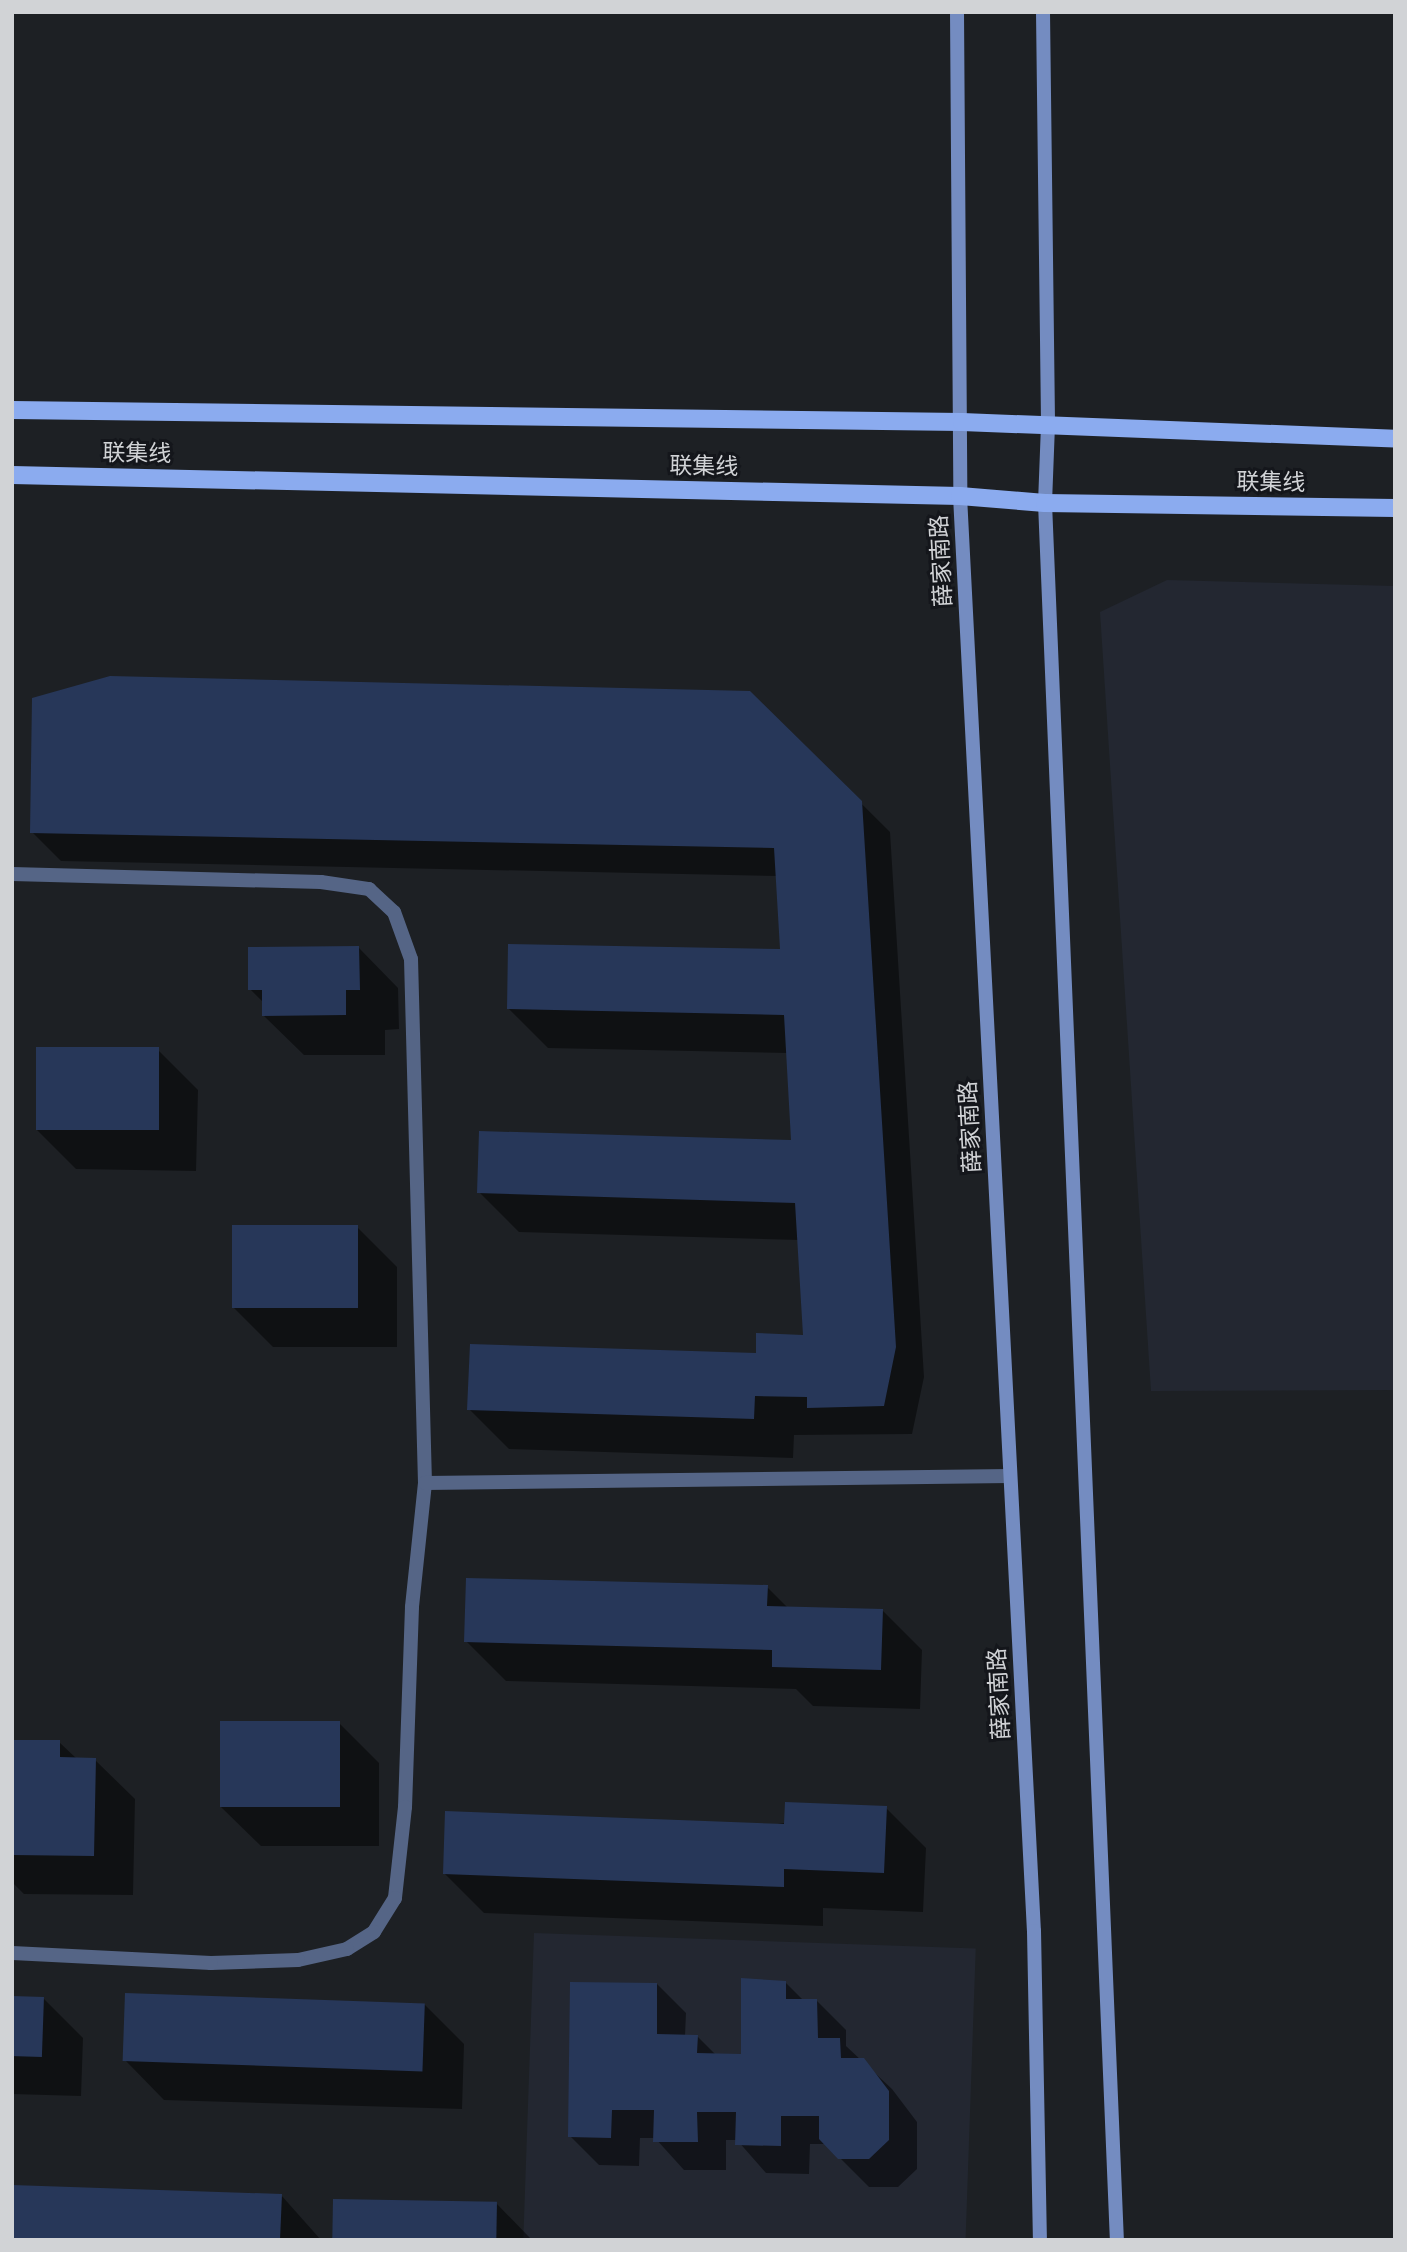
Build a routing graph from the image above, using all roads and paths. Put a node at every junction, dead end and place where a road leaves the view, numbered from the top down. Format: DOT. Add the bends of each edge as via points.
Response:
graph roads {
  1 [pos="957,12"];
  2 [pos="1043,12"];
  3 [pos="12,410"];
  4 [pos="962,422"];
  5 [pos="1048,425"];
  6 [pos="1395,439"];
  7 [pos="12,475"];
  8 [pos="960,496"];
  9 [pos="1045,503"];
  10 [pos="1395,508"];
  11 [pos="12,874"];
  12 [pos="1010,1476"];
  13 [pos="425,1483"];
  14 [pos="12,1953"];
  15 [pos="1040,2240"];
  16 [pos="1117,2240"];
  1 -- 4 [label="main road, 薛家南路"];
  2 -- 5 [label="main road"];
  3 -- 4 [label="main road, 联集线"];
  4 -- 5 [label="main road, 联集线"];
  4 -- 8 [label="main road, 薛家南路"];
  5 -- 6 [label="main road, 联集线"];
  5 -- 9 [label="main road"];
  7 -- 8 [label="main road, 联集线"];
  8 -- 9 [label="main road, 联集线"];
  8 -- 12 [label="main road, 薛家南路"];
  9 -- 10 [label="main road, 联集线"];
  9 -- 16 [label="main road"];
  11 -- 13 [label="lane" via="321,882 369,889 394,912 411,959"];
  12 -- 13 [label="lane"];
  12 -- 15 [label="main road, 薛家南路" via="1034,1931"];
  13 -- 14 [label="lane" via="412,1607 405,1807 395,1898 374,1932 347,1949 298,1960 211,1963"];
}
